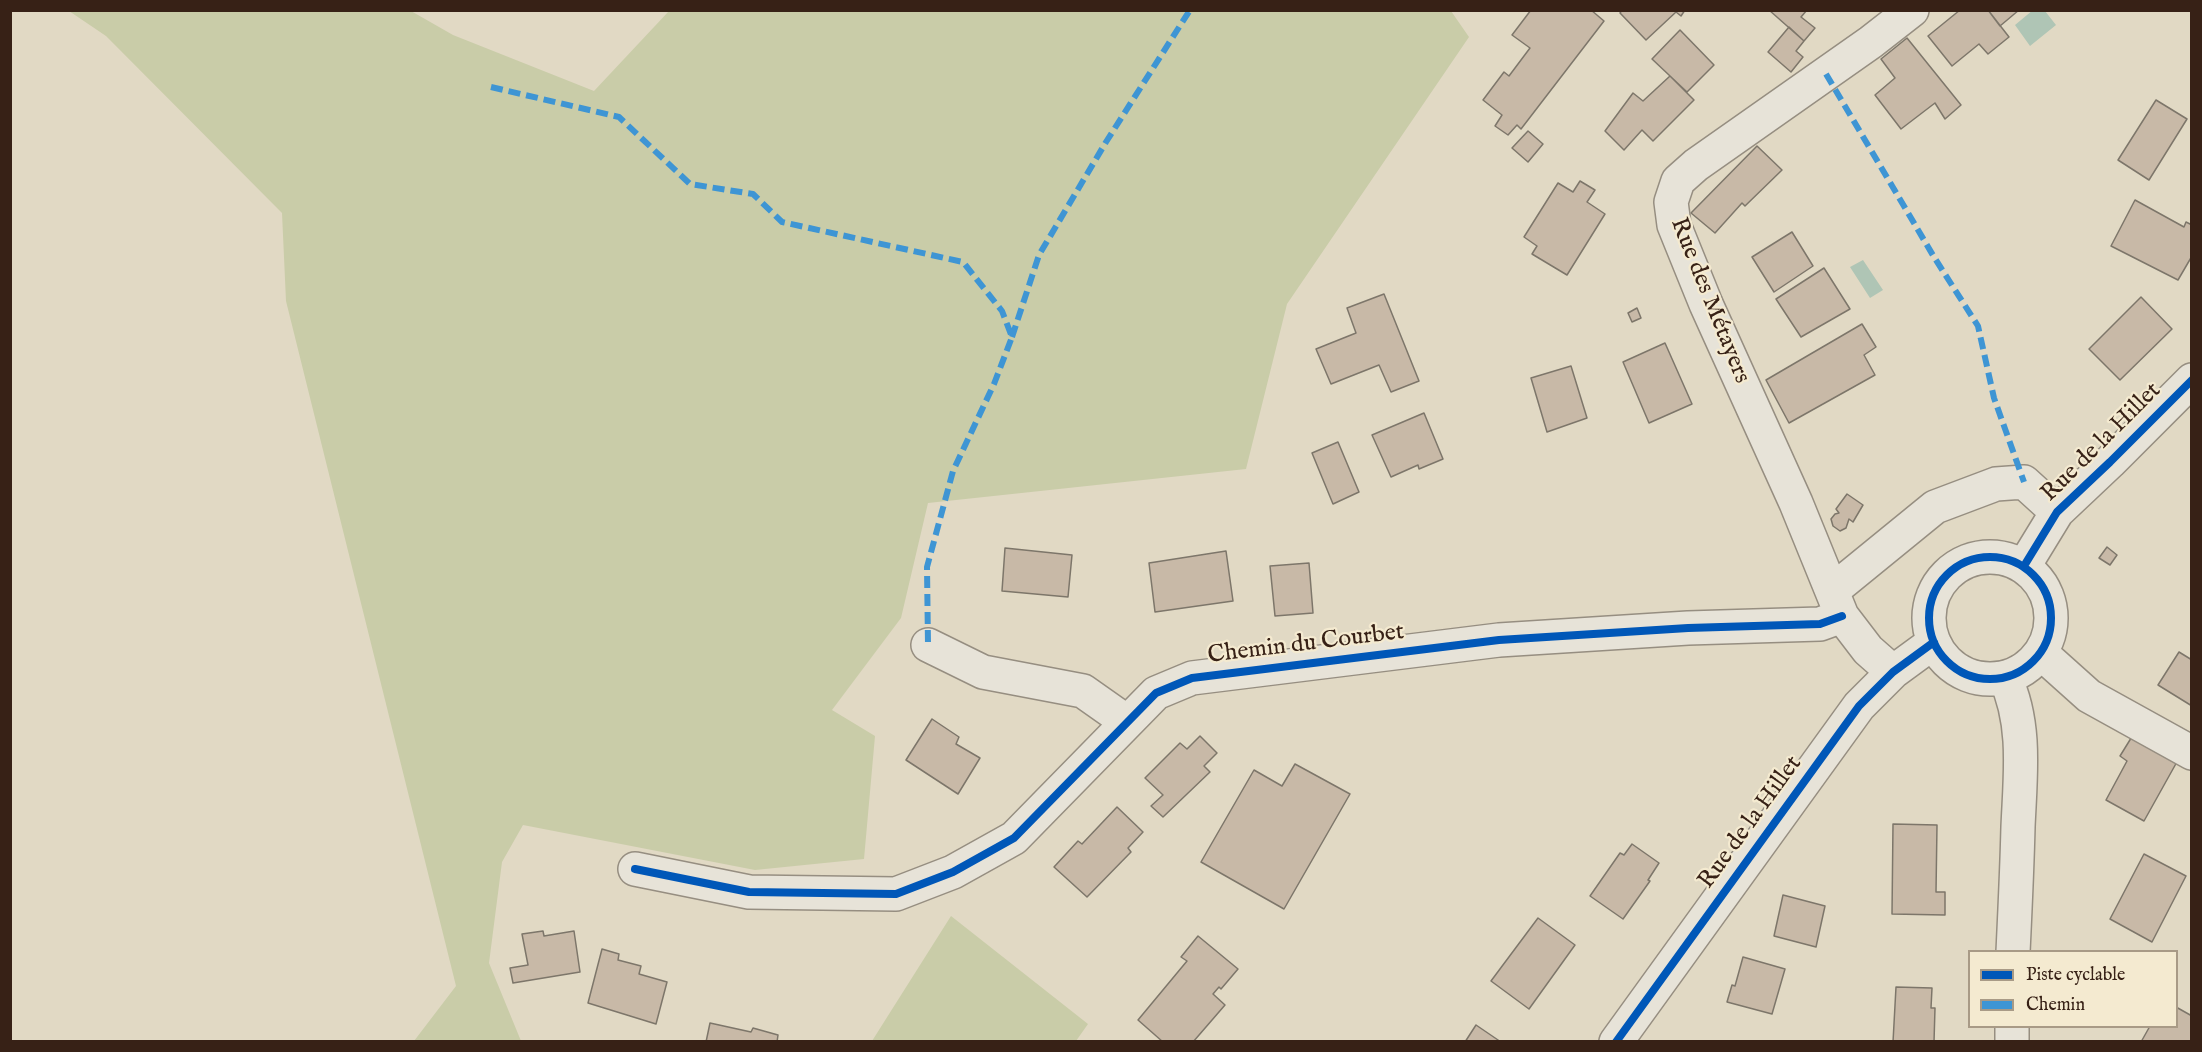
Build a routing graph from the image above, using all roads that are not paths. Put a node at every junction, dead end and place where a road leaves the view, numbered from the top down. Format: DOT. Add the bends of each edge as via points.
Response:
graph roads {
  1 [pos="1912,10"];
  2 [pos="2192,380"];
  3 [pos="2057,512"];
  4 [pos="2024,566"];
  5 [pos="1837,603"];
  6 [pos="1934,642"];
  7 [pos="928,645"];
  8 [pos="2041,653"];
  9 [pos="1893,672"];
  10 [pos="2005,678"];
  11 [pos="1127,722"];
  12 [pos="2192,753"];
  13 [pos="635,869"];
  14 [pos="2013,950"];
  15 [pos="1616,1041"];
  1 -- 5 [label="street, Rue des Métayers" via="1696,165 1678,181 1671,202 1674,225 1706,304"];
  2 -- 3 [label="street, Rue de la Hillet"];
  3 -- 4 [label="street, Rue de la Hillet"];
  3 -- 5 [label="street" via="2024,482 1996,484 1935,507"];
  4 -- 6 [label="street" via="2006,558 1986,556 1950,571 1930,604 1929,624"];
  4 -- 8 [label="street" via="2041,583 2050,606 2050,630"];
  5 -- 9 [label="street, Rue des Métayers" via="1868,650"];
  5 -- 11 [label="street, Chemin du Courbet" via="1820,624 1498,640 1192,678 1156,693"];
  6 -- 9 [label="street, Rue de la Hillet"];
  6 -- 10 [label="street" via="1956,669 1988,680"];
  7 -- 11 [label="street" via="984,672 1083,691"];
  8 -- 10 [label="street" via="2025,669"];
  8 -- 12 [label="street" via="2089,696"];
  9 -- 15 [label="street, Rue de la Hillet" via="1859,706"];
  10 -- 14 [label="street" via="2013,694 2019,729"];
  11 -- 13 [label="street, Chemin du Courbet" via="1014,838 952,872 896,894 749,892"];
}
